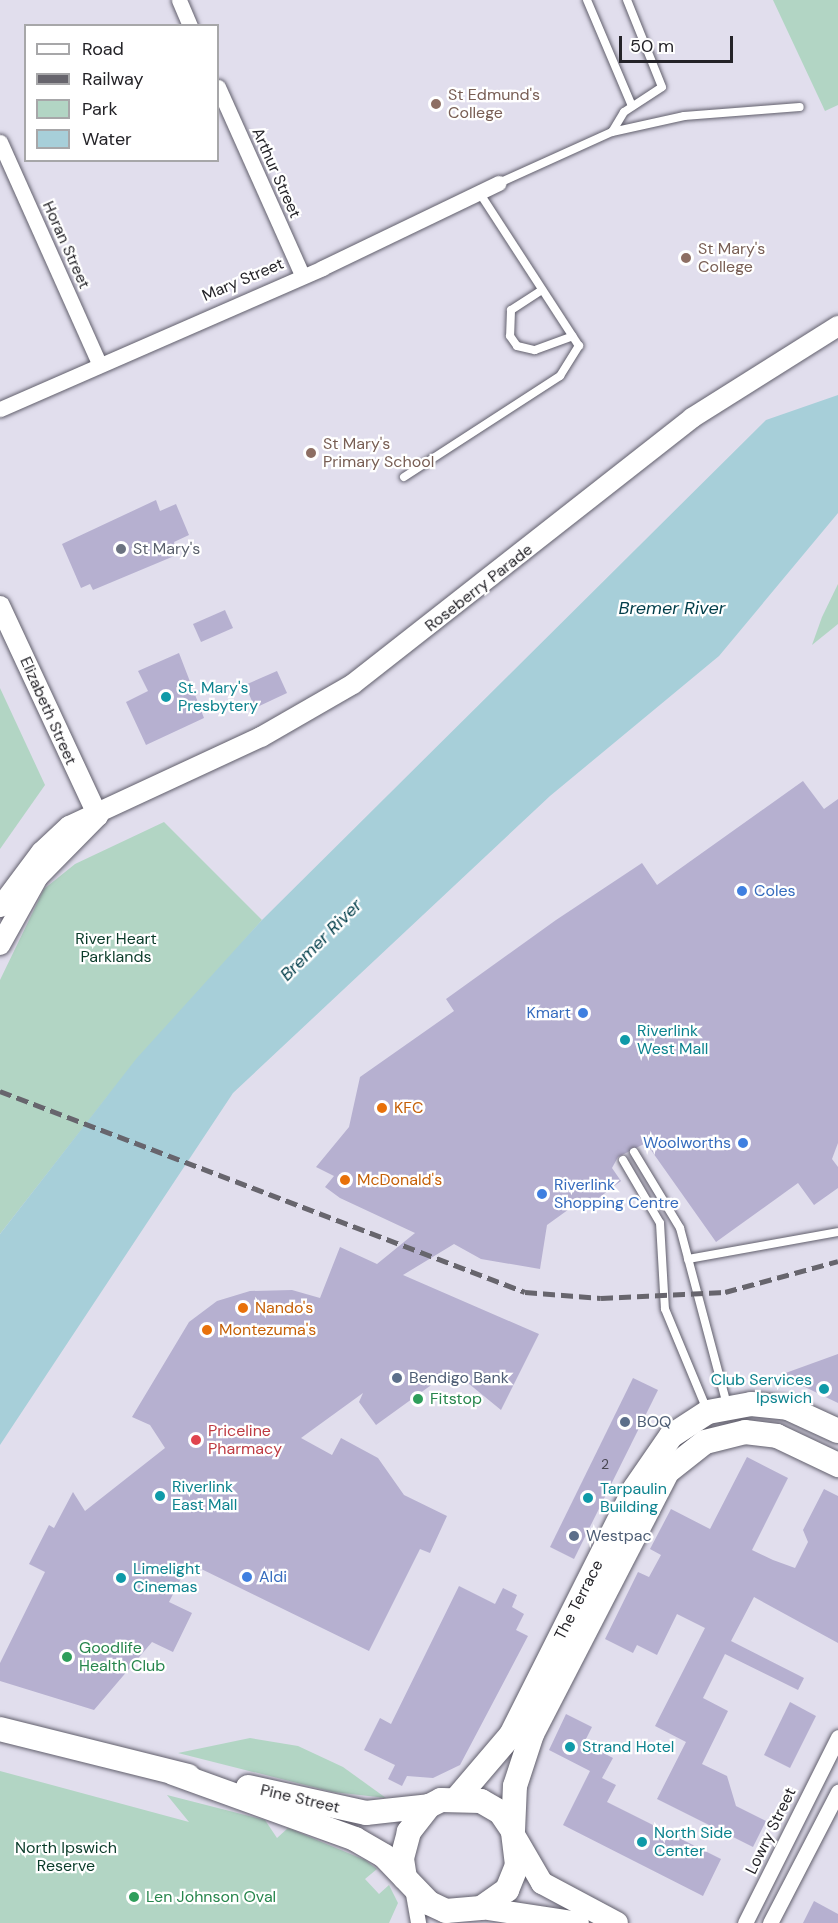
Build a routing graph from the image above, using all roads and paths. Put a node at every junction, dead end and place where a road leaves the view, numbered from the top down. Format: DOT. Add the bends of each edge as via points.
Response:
graph roads {
  1 [pos="178,0"];
  2 [pos="587,0"];
  3 [pos="627,0"];
  4 [pos="189,24"];
  5 [pos="219,89"];
  6 [pos="632,106"];
  7 [pos="800,107"];
  8 [pos="612,132"];
  9 [pos="0,142"];
  10 [pos="499,183"];
  11 [pos="479,192"];
  12 [pos="302,275"];
  13 [pos="542,290"];
  14 [pos="838,326"];
  15 [pos="573,336"];
  16 [pos="99,363"];
  17 [pos="0,409"];
  18 [pos="404,477"];
  19 [pos="0,606"];
  20 [pos="98,816"];
  21 [pos="0,908"];
  22 [pos="0,945"];
  23 [pos="634,1152"];
  24 [pos="623,1160"];
  25 [pos="838,1232"];
  26 [pos="687,1259"];
  27 [pos="717,1409"];
  28 [pos="838,1431"];
  29 [pos="721,1436"];
  30 [pos="838,1465"];
  31 [pos="0,1729"];
  32 [pos="838,1737"];
  33 [pos="833,1758"];
  34 [pos="173,1773"];
  35 [pos="838,1792"];
  36 [pos="458,1797"];
  37 [pos="429,1806"];
  38 [pos="515,1836"];
  39 [pos="767,1880"];
  40 [pos="409,1882"];
  41 [pos="787,1890"];
  42 [pos="466,1915"];
  43 [pos="418,1923"];
  44 [pos="578,1923"];
  45 [pos="617,1923"];
  46 [pos="745,1923"];
  47 [pos="770,1923"];
  1 -- 4 [label="street"];
  2 -- 6 [label="lane"];
  3 -- 6 [label="lane" via="662,87"];
  5 -- 12 [label="street, Arthur Street"];
  6 -- 8 [label="lane"];
  7 -- 8 [label="lane" via="684,116"];
  8 -- 10 [label="lane"];
  9 -- 16 [label="street, Horan Street"];
  10 -- 11 [label="street, Mary Street"];
  11 -- 12 [label="street, Mary Street"];
  11 -- 13 [label="lane"];
  12 -- 16 [label="street, Mary Street"];
  13 -- 15 [label="lane"];
  13 -- 15 [label="lane" via="511,310 510,336 517,346 535,350"];
  14 -- 20 [label="street, Roseberry Parade" via="692,418 353,684 261,737"];
  15 -- 18 [label="lane" via="579,346 560,376"];
  16 -- 17 [label="street, Mary Street"];
  19 -- 20 [label="street, Elizabeth Street"];
  20 -- 21 [label="street" via="69,826 41,852"];
  20 -- 22 [label="street" via="38,877"];
  23 -- 26 [label="lane" via="673,1210"];
  24 -- 27 [label="lane" via="660,1223 668,1321"];
  25 -- 26 [label="lane"];
  26 -- 27 [label="lane"];
  27 -- 28 [label="main road" via="779,1406"];
  27 -- 29 [label="main road"];
  27 -- 36 [label="main road, The Terrace" via="681,1428 654,1455 511,1736"];
  29 -- 30 [label="main road" via="777,1436"];
  29 -- 38 [label="main road, The Terrace" via="679,1460 653,1492 532,1734 515,1786"];
  31 -- 34 [label="main road, Pine Street"];
  32 -- 33 [label="street, Lowry Street"];
  33 -- 39 [label="street, Lowry Street"];
  34 -- 37 [label="main road, Pine Street" via="366,1813"];
  34 -- 40 [label="main road, Pine Street" via="355,1839"];
  35 -- 41 [label="street"];
  36 -- 37 [label="main road"];
  36 -- 38 [label="main road" via="491,1806"];
  37 -- 40 [label="main road" via="405,1840"];
  38 -- 42 [label="main road" via="511,1883"];
  38 -- 45 [label="main road" via="542,1883"];
  39 -- 41 [label="street"];
  39 -- 46 [label="street, Lowry Street"];
  40 -- 42 [label="main road" via="438,1907"];
  40 -- 43 [label="street"];
  41 -- 47 [label="street"];
  42 -- 44 [label="main road"];
}
